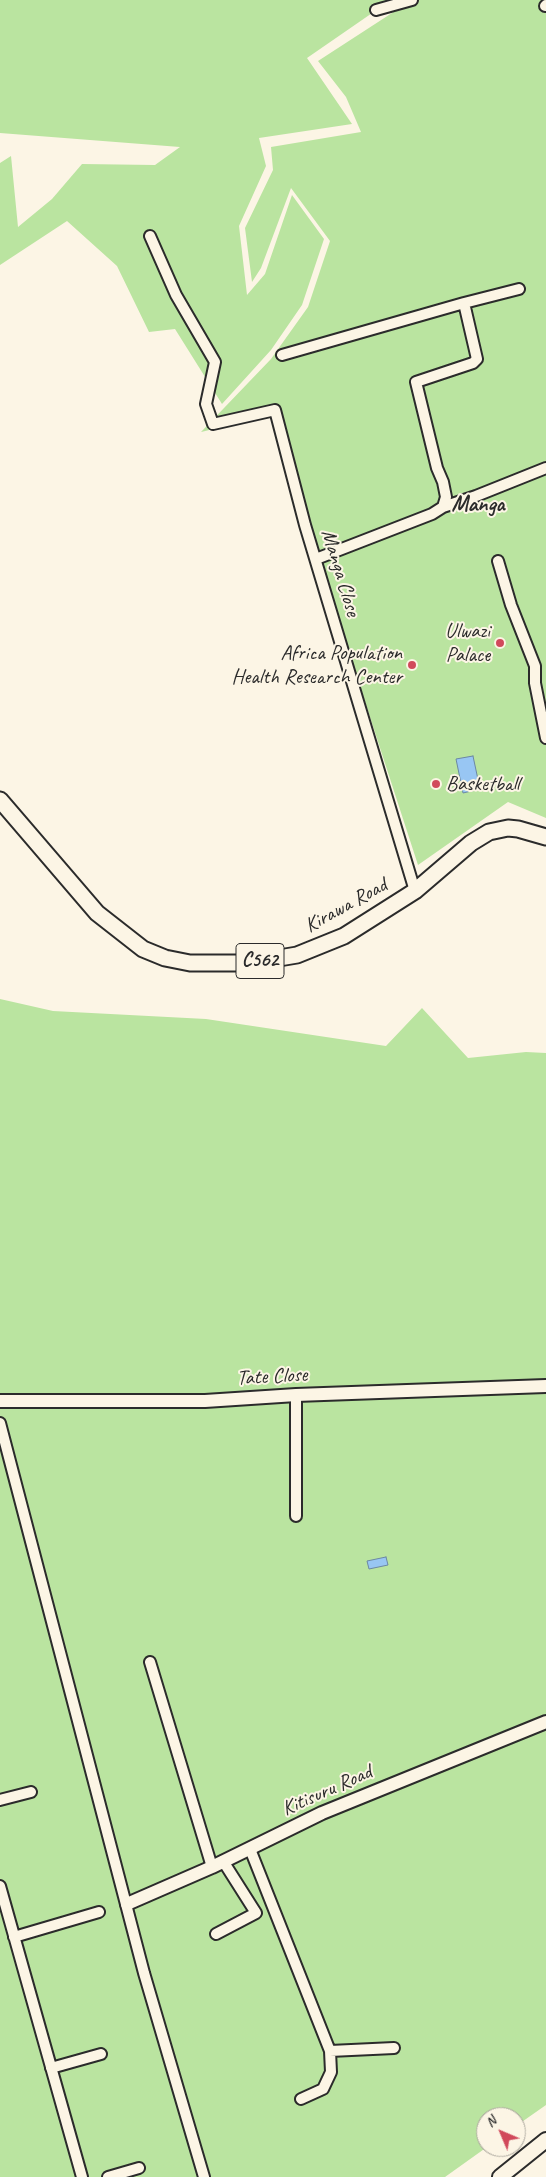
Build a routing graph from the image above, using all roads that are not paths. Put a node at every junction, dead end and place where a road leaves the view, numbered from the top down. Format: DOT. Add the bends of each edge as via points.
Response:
graph roads {
  1 [pos="412,0"];
  2 [pos="376,10"];
  3 [pos="150,236"];
  4 [pos="519,289"];
  5 [pos="464,303"];
  6 [pos="282,355"];
  7 [pos="546,468"];
  8 [pos="443,507"];
  9 [pos="316,559"];
  10 [pos="498,561"];
  11 [pos="546,738"];
  12 [pos="0,800"];
  13 [pos="546,836"];
  14 [pos="415,891"];
  15 [pos="546,1386"];
  16 [pos="296,1395"];
  17 [pos="0,1401"];
  18 [pos="0,1423"];
  19 [pos="296,1516"];
  20 [pos="150,1662"];
  21 [pos="546,1722"];
  22 [pos="31,1792"];
  23 [pos="0,1800"];
  24 [pos="250,1849"];
  25 [pos="217,1864"];
  26 [pos="0,1886"];
  27 [pos="127,1904"];
  28 [pos="99,1912"];
  29 [pos="216,1934"];
  30 [pos="14,1937"];
  31 [pos="394,2048"];
  32 [pos="330,2050"];
  33 [pos="101,2054"];
  34 [pos="51,2068"];
  35 [pos="301,2099"];
  36 [pos="546,2140"];
  37 [pos="139,2168"];
  38 [pos="82,2177"];
  39 [pos="108,2177"];
  40 [pos="204,2177"];
  41 [pos="500,2177"];
  1 -- 2 [label="street"];
  3 -- 9 [label="street, Manga Close" via="176,295 214,362 206,404 214,424 275,410"];
  4 -- 5 [label="street"];
  5 -- 6 [label="street"];
  5 -- 8 [label="street" via="477,359 416,382 443,482 446,497"];
  7 -- 8 [label="street"];
  8 -- 9 [label="street"];
  9 -- 14 [label="street, Manga Close"];
  10 -- 11 [label="street" via="534,666"];
  12 -- 14 [label="main road, Kirawa Road / C562" via="97,913 143,949 173,960 249,963 298,955 344,936"];
  13 -- 14 [label="main road, Kirawa Road / C562" via="508,828 489,832 471,843"];
  15 -- 16 [label="street, Tate Close"];
  16 -- 17 [label="street, Tate Close" via="205,1401"];
  16 -- 19 [label="street"];
  18 -- 27 [label="street"];
  20 -- 25 [label="street"];
  21 -- 24 [label="street, Kitisuru Road" via="322,1813"];
  22 -- 23 [label="street"];
  24 -- 25 [label="street, Kitisuru Road"];
  24 -- 32 [label="street"];
  25 -- 27 [label="street, Kitisuru Road"];
  25 -- 29 [label="street" via="256,1912"];
  26 -- 30 [label="street"];
  27 -- 40 [label="street"];
  28 -- 30 [label="street"];
  30 -- 34 [label="street"];
  31 -- 32 [label="street"];
  32 -- 35 [label="street" via="331,2072 323,2088"];
  33 -- 34 [label="street"];
  34 -- 38 [label="street"];
  36 -- 41 [label="main road"];
  37 -- 39 [label="street"];
}
